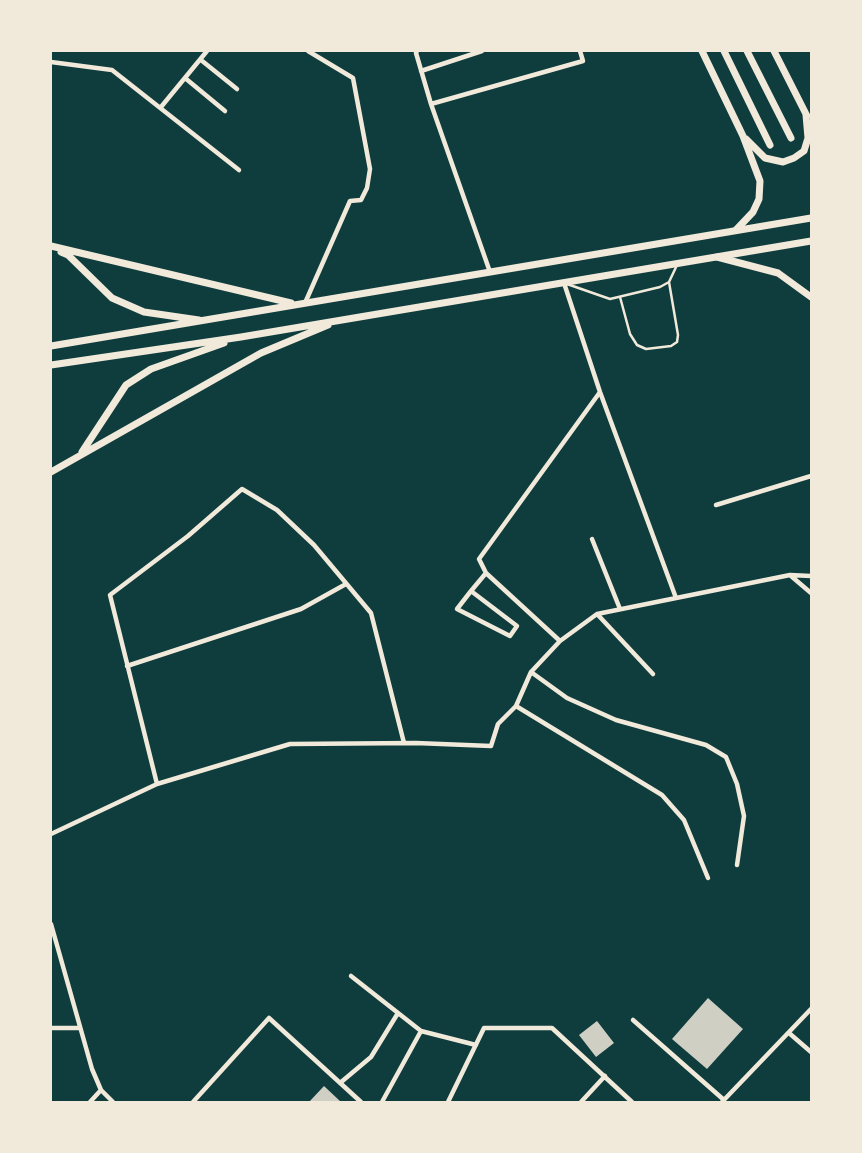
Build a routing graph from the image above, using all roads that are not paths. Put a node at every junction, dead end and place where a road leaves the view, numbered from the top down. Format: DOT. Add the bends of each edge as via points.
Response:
graph roads {
  1 [pos="207,51"];
  2 [pos="308,51"];
  3 [pos="417,51"];
  4 [pos="482,51"];
  5 [pos="580,51"];
  6 [pos="702,51"];
  7 [pos="724,51"];
  8 [pos="747,51"];
  9 [pos="774,51"];
  10 [pos="201,60"];
  11 [pos="51,62"];
  12 [pos="421,71"];
  13 [pos="185,78"];
  14 [pos="237,89"];
  15 [pos="431,104"];
  16 [pos="161,107"];
  17 [pos="225,111"];
  18 [pos="806,115"];
  19 [pos="811,123"];
  20 [pos="743,136"];
  21 [pos="791,138"];
  22 [pos="770,145"];
  23 [pos="239,170"];
  24 [pos="811,218"];
  25 [pos="736,230"];
  26 [pos="811,241"];
  27 [pos="51,247"];
  28 [pos="716,257"];
  29 [pos="677,265"];
  30 [pos="489,272"];
  31 [pos="669,282"];
  32 [pos="564,283"];
  33 [pos="620,297"];
  34 [pos="811,297"];
  35 [pos="302,304"];
  36 [pos="339,320"];
  37 [pos="207,321"];
  38 [pos="241,337"];
  39 [pos="51,346"];
  40 [pos="51,365"];
  41 [pos="600,392"];
  42 [pos="80,456"];
  43 [pos="51,472"];
  44 [pos="811,476"];
  45 [pos="716,505"];
  46 [pos="592,539"];
  47 [pos="486,573"];
  48 [pos="790,575"];
  49 [pos="811,576"];
  50 [pos="346,584"];
  51 [pos="471,591"];
  52 [pos="811,593"];
  53 [pos="676,598"];
  54 [pos="620,609"];
  55 [pos="597,614"];
  56 [pos="560,641"];
  57 [pos="127,666"];
  58 [pos="531,672"];
  59 [pos="653,674"];
  60 [pos="516,706"];
  61 [pos="404,744"];
  62 [pos="157,785"];
  63 [pos="51,834"];
  64 [pos="737,865"];
  65 [pos="708,878"];
  66 [pos="51,924"];
  67 [pos="58,949"];
  68 [pos="51,950"];
  69 [pos="351,976"];
  70 [pos="811,1009"];
  71 [pos="398,1013"];
  72 [pos="633,1020"];
  73 [pos="51,1028"];
  74 [pos="80,1028"];
  75 [pos="421,1031"];
  76 [pos="789,1033"];
  77 [pos="476,1045"];
  78 [pos="811,1052"];
  79 [pos="605,1076"];
  80 [pos="340,1083"];
  81 [pos="101,1090"];
  82 [pos="723,1101"];
  83 [pos="90,1102"];
  84 [pos="113,1102"];
  85 [pos="193,1102"];
  86 [pos="361,1102"];
  87 [pos="382,1102"];
  88 [pos="448,1102"];
  89 [pos="581,1102"];
  90 [pos="632,1102"];
  1 -- 10 [label="street"];
  2 -- 35 [label="street" via="353,79 370,169 361,200 350,201"];
  3 -- 12 [label="street"];
  4 -- 12 [label="street"];
  5 -- 15 [label="street" via="583,61"];
  6 -- 20 [label="main road"];
  7 -- 22 [label="main road"];
  8 -- 21 [label="main road"];
  9 -- 18 [label="main road"];
  10 -- 13 [label="street"];
  10 -- 14 [label="street"];
  11 -- 16 [label="street" via="112,70"];
  12 -- 15 [label="street"];
  13 -- 16 [label="street"];
  13 -- 17 [label="street"];
  15 -- 30 [label="street"];
  16 -- 23 [label="street"];
  18 -- 19 [label="main road"];
  18 -- 20 [label="main road" via="804,151 783,162 765,158"];
  20 -- 25 [label="main road" via="760,181 759,200"];
  24 -- 25 [label="main road"];
  25 -- 30 [label="main road"];
  26 -- 28 [label="main road"];
  27 -- 35 [label="main road"];
  27 -- 37 [label="main road" via="68,255 112,298 144,312"];
  28 -- 29 [label="main road"];
  28 -- 34 [label="main road" via="778,273"];
  29 -- 31 [label="lane"];
  29 -- 32 [label="main road"];
  30 -- 35 [label="main road"];
  31 -- 33 [label="lane"];
  31 -- 33 [label="lane" via="678,335 671,346 646,349 637,345"];
  32 -- 33 [label="lane" via="610,299"];
  32 -- 36 [label="main road"];
  32 -- 41 [label="street"];
  35 -- 37 [label="main road"];
  36 -- 38 [label="main road"];
  36 -- 42 [label="main road" via="261,353"];
  37 -- 39 [label="main road"];
  38 -- 40 [label="main road"];
  38 -- 42 [label="main road" via="151,369 126,385"];
  41 -- 47 [label="street" via="479,559"];
  41 -- 53 [label="street"];
  42 -- 43 [label="main road"];
  44 -- 45 [label="street"];
  46 -- 54 [label="street"];
  47 -- 51 [label="street"];
  47 -- 56 [label="street"];
  48 -- 49 [label="street"];
  48 -- 52 [label="street"];
  48 -- 53 [label="street"];
  50 -- 57 [label="street" via="300,609"];
  50 -- 57 [label="street" via="277,510 242,489 110,595"];
  50 -- 61 [label="street" via="371,613"];
  51 -- 51 [label="street" via="517,626 510,636 457,608"];
  53 -- 54 [label="street"];
  54 -- 55 [label="street"];
  55 -- 56 [label="street"];
  55 -- 59 [label="street"];
  56 -- 58 [label="street"];
  57 -- 62 [label="street"];
  58 -- 60 [label="street"];
  58 -- 64 [label="street" via="567,698 616,720 706,745 726,757 744,816"];
  60 -- 61 [label="street" via="498,724 491,746"];
  60 -- 65 [label="street" via="662,795 684,820"];
  61 -- 62 [label="street" via="290,744"];
  62 -- 63 [label="street"];
  66 -- 67 [label="street"];
  67 -- 68 [label="street"];
  67 -- 74 [label="street"];
  69 -- 71 [label="street"];
  70 -- 76 [label="street"];
  71 -- 75 [label="street"];
  71 -- 80 [label="street" via="371,1057"];
  72 -- 82 [label="street"];
  73 -- 74 [label="street"];
  74 -- 81 [label="street"];
  75 -- 77 [label="street"];
  75 -- 87 [label="street"];
  76 -- 78 [label="street"];
  76 -- 82 [label="street"];
  77 -- 79 [label="street" via="484,1028 552,1028"];
  77 -- 88 [label="street"];
  79 -- 89 [label="street"];
  79 -- 90 [label="street"];
  80 -- 85 [label="street" via="269,1018"];
  80 -- 86 [label="street"];
  81 -- 83 [label="street"];
  81 -- 84 [label="street"];
}
